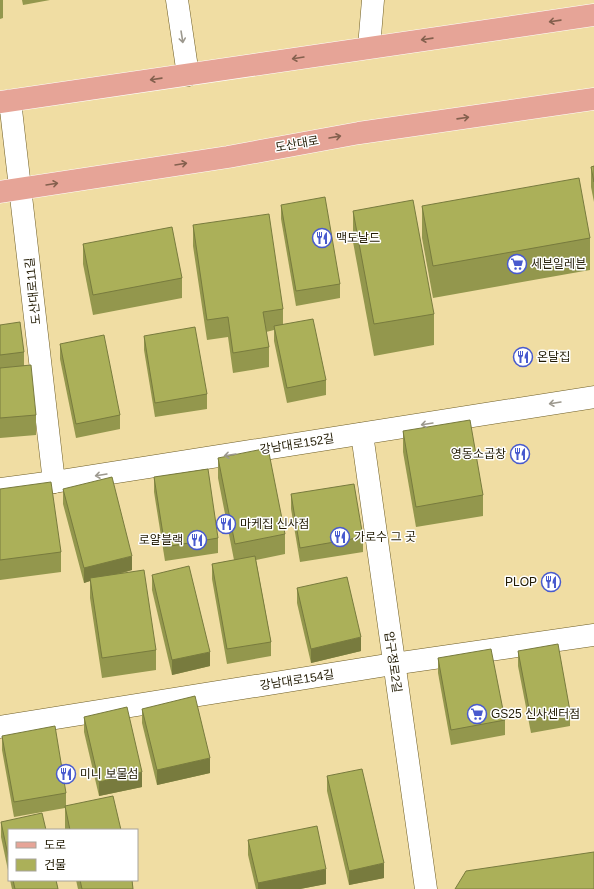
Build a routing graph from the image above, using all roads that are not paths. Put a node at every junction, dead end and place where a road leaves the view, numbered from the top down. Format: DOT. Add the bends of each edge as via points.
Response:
graph roads {
  1 [pos="177,0"];
  2 [pos="373,0"];
  3 [pos="594,15"];
  4 [pos="369,47"];
  5 [pos="188,75"];
  6 [pos="594,99"];
  7 [pos="5,101"];
  8 [pos="21,189"];
  9 [pos="0,192"];
  10 [pos="594,397"];
  11 [pos="362,434"];
  12 [pos="54,482"];
  13 [pos="0,489"];
  14 [pos="594,635"];
  15 [pos="393,664"];
  16 [pos="0,727"];
  17 [pos="426,889"];
  1 -- 5 [label="street, one-way"];
  2 -- 4 [label="street"];
  3 -- 4 [label="main road, one-way"];
  4 -- 5 [label="main road, one-way"];
  5 -- 7 [label="main road, one-way"];
  8 -- 6 [label="main road, 도산대로, one-way" via="228,157 359,133"];
  7 -- 8 [label="street, 도산대로11길"];
  8 -- 9 [label="main road, 도산대로"];
  8 -- 12 [label="street, 도산대로11길"];
  10 -- 11 [label="street, 강남대로152길, one-way"];
  11 -- 12 [label="street, 강남대로152길, one-way"];
  11 -- 15 [label="street, 압구정로2길"];
  12 -- 13 [label="street, 강남대로152길"];
  14 -- 15 [label="street, 강남대로154길"];
  15 -- 16 [label="street, 강남대로154길"];
  15 -- 17 [label="street, 압구정로2길"];
}
